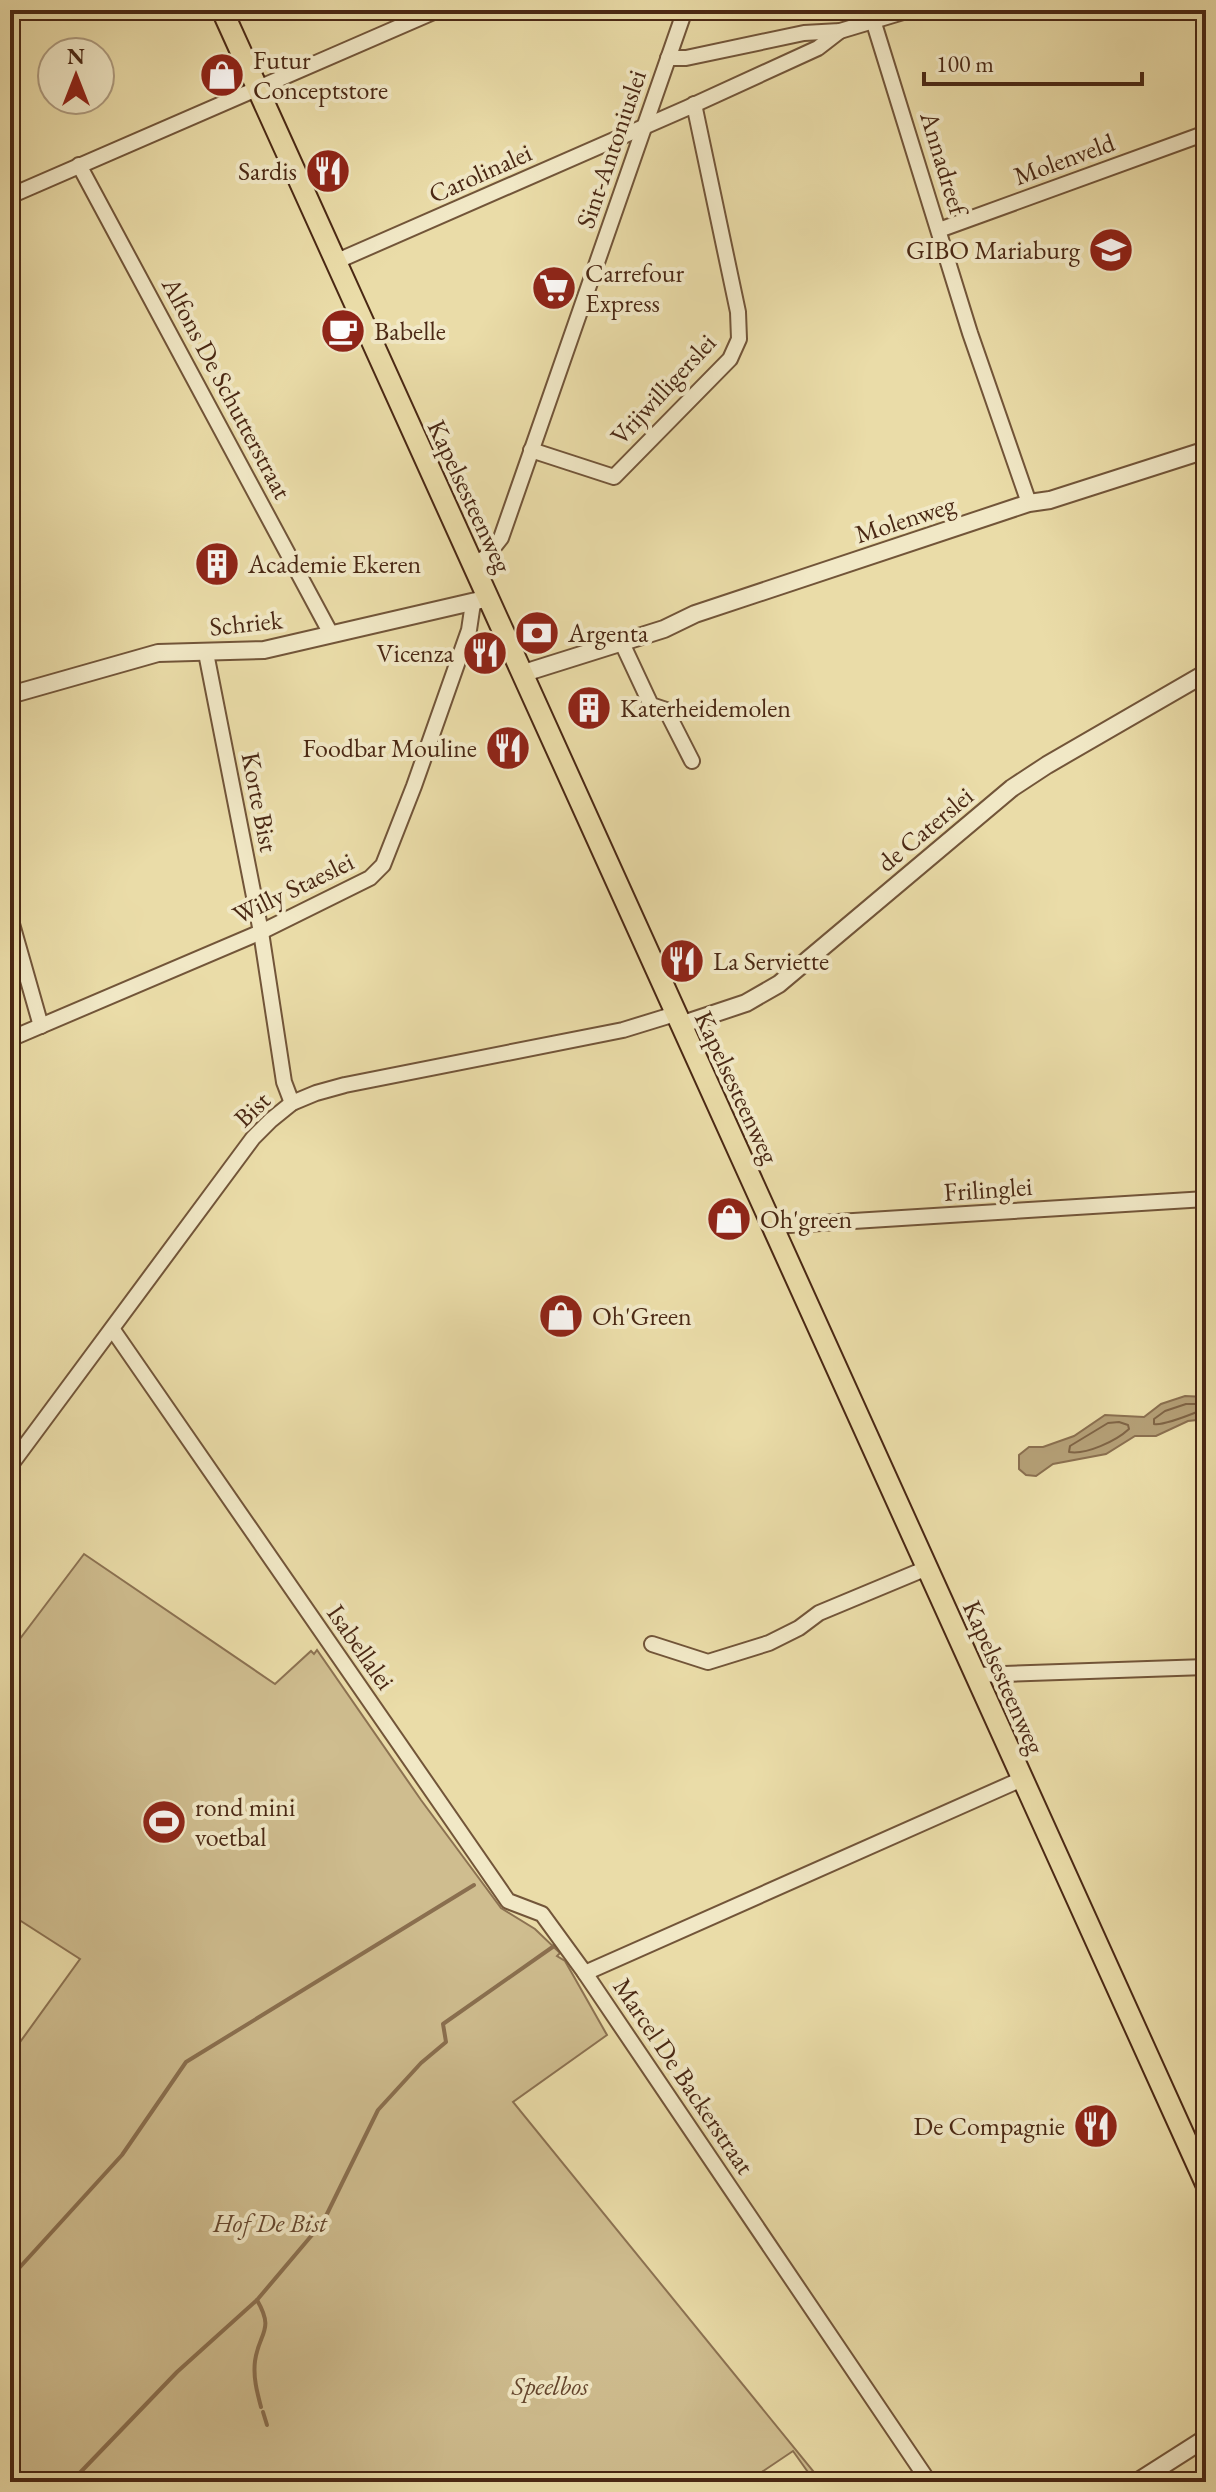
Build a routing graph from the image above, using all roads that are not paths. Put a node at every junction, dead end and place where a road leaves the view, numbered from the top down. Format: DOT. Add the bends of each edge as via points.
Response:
graph roads {
  1 [pos="222,10"];
  2 [pos="438,10"];
  3 [pos="685,10"];
  4 [pos="910,10"];
  5 [pos="873,20"];
  6 [pos="840,31"];
  7 [pos="668,58"];
  8 [pos="259,90"];
  9 [pos="694,104"];
  10 [pos="644,127"];
  11 [pos="1206,133"];
  12 [pos="79,165"];
  13 [pos="10,196"];
  14 [pos="939,230"];
  15 [pos="335,262"];
  16 [pos="531,450"];
  17 [pos="1206,450"];
  18 [pos="1029,503"];
  19 [pos="473,565"];
  20 [pos="481,600"];
  21 [pos="331,634"];
  22 [pos="622,643"];
  23 [pos="206,653"];
  24 [pos="524,673"];
  25 [pos="1206,673"];
  26 [pos="10,695"];
  27 [pos="692,761"];
  28 [pos="10,917"];
  29 [pos="261,932"];
  30 [pos="678,1019"];
  31 [pos="41,1026"];
  32 [pos="10,1039"];
  33 [pos="292,1103"];
  34 [pos="1206,1199"];
  35 [pos="773,1226"];
  36 [pos="113,1330"];
  37 [pos="10,1466"];
  38 [pos="927,1568"];
  39 [pos="652,1644"];
  40 [pos="1206,1667"];
  41 [pos="976,1675"];
  42 [pos="1022,1779"];
  43 [pos="585,1973"];
  44 [pos="1205,2179"];
  45 [pos="1206,2438"];
  46 [pos="929,2482"];
  47 [pos="1137,2482"];
  1 -- 8 [label="main road, Kapelsesteenweg"];
  2 -- 8 [label="street"];
  3 -- 7 [label="street, Sint-Antoniuslei"];
  4 -- 5 [label="street"];
  5 -- 6 [label="street"];
  5 -- 14 [label="street, Annadreef"];
  6 -- 7 [label="street"];
  6 -- 9 [label="street, Carolinalei" via="818,48"];
  7 -- 10 [label="street, Sint-Antoniuslei"];
  8 -- 12 [label="street"];
  8 -- 15 [label="main road, Kapelsesteenweg"];
  9 -- 10 [label="street, Carolinalei"];
  9 -- 16 [label="street, Vrijwilligerslei" via="738,312 739,339 730,359 614,477"];
  10 -- 15 [label="street, Carolinalei"];
  10 -- 16 [label="street, Sint-Antoniuslei"];
  11 -- 14 [label="street, Molenveld"];
  12 -- 13 [label="street"];
  12 -- 21 [label="street, Alfons De Schutterstraat"];
  14 -- 18 [label="street, Annadreef"];
  15 -- 19 [label="main road, Kapelsesteenweg"];
  16 -- 19 [label="street, Sint-Antoniuslei" via="501,538"];
  17 -- 18 [label="street, Molenweg"];
  18 -- 22 [label="street, Molenweg"];
  19 -- 20 [label="main road, Kapelsesteenweg"];
  20 -- 21 [label="street, Schriek"];
  20 -- 24 [label="main road, Kapelsesteenweg"];
  20 -- 29 [label="street, Willy Staeslei" via="383,865 370,878"];
  21 -- 23 [label="street, Schriek" via="264,650"];
  22 -- 24 [label="street, Molenweg"];
  22 -- 27 [label="street" via="651,705 666,710"];
  23 -- 26 [label="street, Schriek" via="158,653"];
  23 -- 29 [label="street, Korte Bist"];
  24 -- 30 [label="main road, Kapelsesteenweg"];
  25 -- 30 [label="street, de Caterslei" via="1012,788 764,995"];
  28 -- 31 [label="street"];
  29 -- 31 [label="street, Willy Staeslei"];
  29 -- 33 [label="street, Korte Bist" via="284,1082"];
  30 -- 33 [label="street, Bist" via="345,1085"];
  30 -- 35 [label="main road, Kapelsesteenweg"];
  31 -- 32 [label="street, Willy Staeslei"];
  33 -- 36 [label="street, Bist" via="253,1138"];
  34 -- 35 [label="street, Frilinglei"];
  35 -- 38 [label="main road, Kapelsesteenweg"];
  36 -- 37 [label="street, Bist"];
  36 -- 43 [label="street, Isabellalei" via="508,1901 542,1914"];
  38 -- 39 [label="street" via="819,1613 769,1643 708,1662"];
  38 -- 41 [label="main road, Kapelsesteenweg"];
  40 -- 41 [label="street"];
  41 -- 42 [label="main road, Kapelsesteenweg"];
  42 -- 43 [label="street, Marcel De Backerstraat"];
  42 -- 44 [label="main road, Kapelsesteenweg"];
  43 -- 46 [label="street, Marcel De Backerstraat"];
  45 -- 47 [label="street"];
}
